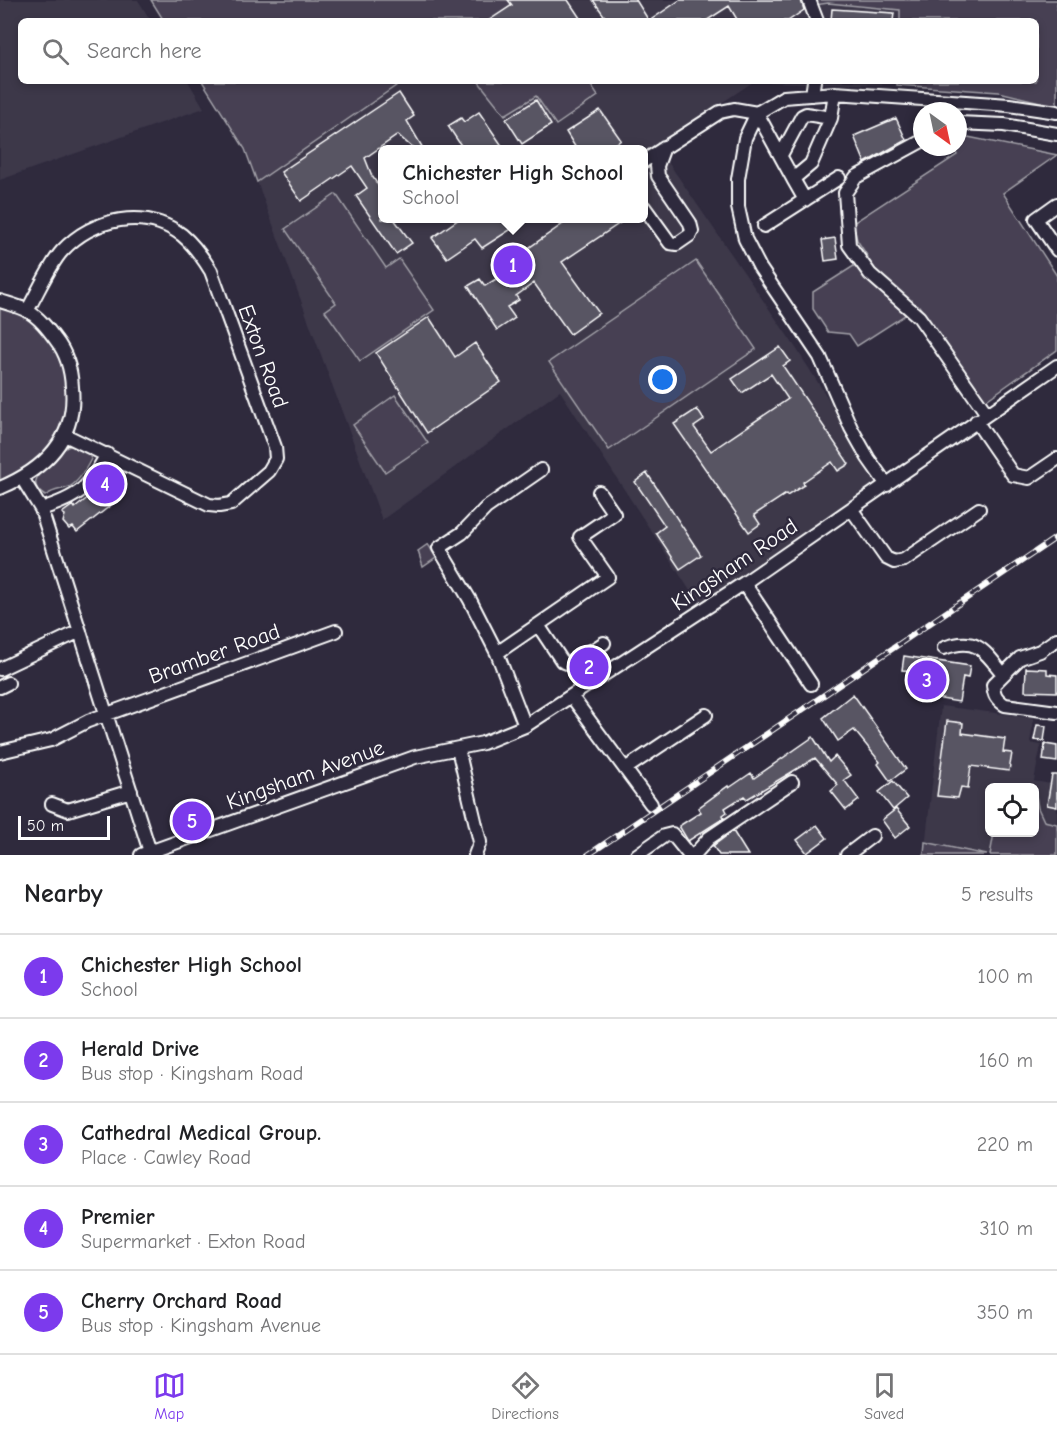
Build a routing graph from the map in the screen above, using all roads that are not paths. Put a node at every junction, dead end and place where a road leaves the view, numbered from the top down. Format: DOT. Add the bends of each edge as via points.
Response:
graph roads {
  1 [pos="809,0"];
  2 [pos="816,18"];
  3 [pos="814,84"];
  4 [pos="834,93"];
  5 [pos="812,95"];
  6 [pos="757,112"];
  7 [pos="1057,112"];
  8 [pos="831,118"];
  9 [pos="967,123"];
  10 [pos="1057,134"];
  11 [pos="665,146"];
  12 [pos="913,146"];
  13 [pos="781,155"];
  14 [pos="648,158"];
  15 [pos="839,178"];
  16 [pos="793,179"];
  17 [pos="805,200"];
  18 [pos="1057,204"];
  19 [pos="648,213"];
  20 [pos="764,226"];
  21 [pos="1057,250"];
  22 [pos="0,301"];
  23 [pos="27,311"];
  24 [pos="1057,366"];
  25 [pos="982,418"];
  26 [pos="65,435"];
  27 [pos="107,454"];
  28 [pos="1057,459"];
  29 [pos="541,470"];
  30 [pos="22,478"];
  31 [pos="887,486"];
  32 [pos="0,488"];
  33 [pos="598,492"];
  34 [pos="41,509"];
  35 [pos="980,509"];
  36 [pos="852,510"];
  37 [pos="744,583"];
  38 [pos="538,625"];
  39 [pos="336,631"];
  40 [pos="80,632"];
  41 [pos="1057,639"];
  42 [pos="604,643"];
  43 [pos="944,648"];
  44 [pos="497,653"];
  45 [pos="0,669"];
  46 [pos="1003,674"];
  47 [pos="811,684"];
  48 [pos="572,697"];
  49 [pos="1057,712"];
  50 [pos="107,714"];
  51 [pos="706,716"];
  52 [pos="525,726"];
  53 [pos="458,749"];
  54 [pos="0,752"];
  55 [pos="415,757"];
  56 [pos="625,769"];
  57 [pos="792,782"];
  58 [pos="131,791"];
  59 [pos="52,804"];
  60 [pos="651,804"];
  61 [pos="872,836"];
  62 [pos="147,854"];
  63 [pos="475,855"];
  64 [pos="637,855"];
  65 [pos="689,855"];
  66 [pos="694,855"];
  67 [pos="847,855"];
  1 -- 2 [label="street"];
  3 -- 5 [label="street"];
  4 -- 5 [label="street"];
  4 -- 7 [label="street"];
  4 -- 8 [label="street"];
  5 -- 6 [label="street" via="784,97"];
  6 -- 11 [label="street" via="728,109"];
  6 -- 13 [label="street"];
  6 -- 31 [label="street" via="745,138 738,179 738,207 745,239 820,357 852,428"];
  8 -- 13 [label="street" via="802,116"];
  8 -- 16 [label="street" via="811,164"];
  9 -- 10 [label="street"];
  11 -- 14 [label="street"];
  11 -- 19 [label="street" via="657,166 658,177 692,231 677,244 670,243"];
  12 -- 25 [label="street" via="858,177 845,193 849,245 870,274 919,317"];
  13 -- 16 [label="street"];
  15 -- 17 [label="street"];
  16 -- 17 [label="street"];
  17 -- 20 [label="street"];
  18 -- 21 [label="street" via="1036,219"];
  22 -- 23 [label="street"];
  23 -- 26 [label="street" via="44,324 71,368 74,405"];
  23 -- 27 [label="street, Exton Road" via="60,252 80,235 106,222 136,218 165,224 200,253 211,271 276,459 269,471 231,504 219,506 209,505"];
  24 -- 25 [label="street, Kingsham Road"];
  25 -- 28 [label="street" via="1013,475 1029,478"];
  25 -- 31 [label="street, Kingsham Road"];
  26 -- 27 [label="street, Exton Road"];
  26 -- 30 [label="street" via="46,460"];
  27 -- 34 [label="street" via="93,480 80,493"];
  29 -- 44 [label="street" via="486,508 462,533 439,548"];
  30 -- 32 [label="street"];
  30 -- 34 [label="street"];
  31 -- 36 [label="street, Kingsham Road"];
  33 -- 38 [label="street" via="614,514 580,537 608,577"];
  34 -- 40 [label="street"];
  35 -- 36 [label="street" via="904,560 894,562 886,558"];
  36 -- 37 [label="street, Kingsham Road"];
  37 -- 47 [label="street"];
  37 -- 48 [label="street, Kingsham Road"];
  38 -- 42 [label="street" via="567,663"];
  38 -- 44 [label="street"];
  39 -- 50 [label="street, Bramber Road"];
  40 -- 45 [label="street"];
  40 -- 50 [label="street"];
  41 -- 46 [label="street" via="1020,658"];
  43 -- 46 [label="street" via="962,643 977,646"];
  44 -- 52 [label="street"];
  46 -- 49 [label="street" via="993,685 993,694 999,701"];
  48 -- 52 [label="street, Kingsham Road"];
  48 -- 56 [label="street"];
  50 -- 54 [label="street, Bramber Road" via="51,740"];
  50 -- 58 [label="street"];
  51 -- 56 [label="street"];
  52 -- 53 [label="street, Kingsham Road"];
  53 -- 55 [label="street, Kingsham Road"];
  53 -- 63 [label="street" via="480,842"];
  55 -- 62 [label="street, Kingsham Avenue"];
  56 -- 60 [label="street"];
  57 -- 66 [label="street" via="709,838"];
  58 -- 59 [label="street" via="68,810"];
  58 -- 62 [label="street"];
  61 -- 67 [label="street"];
  64 -- 65 [label="street" via="672,834"];
}
